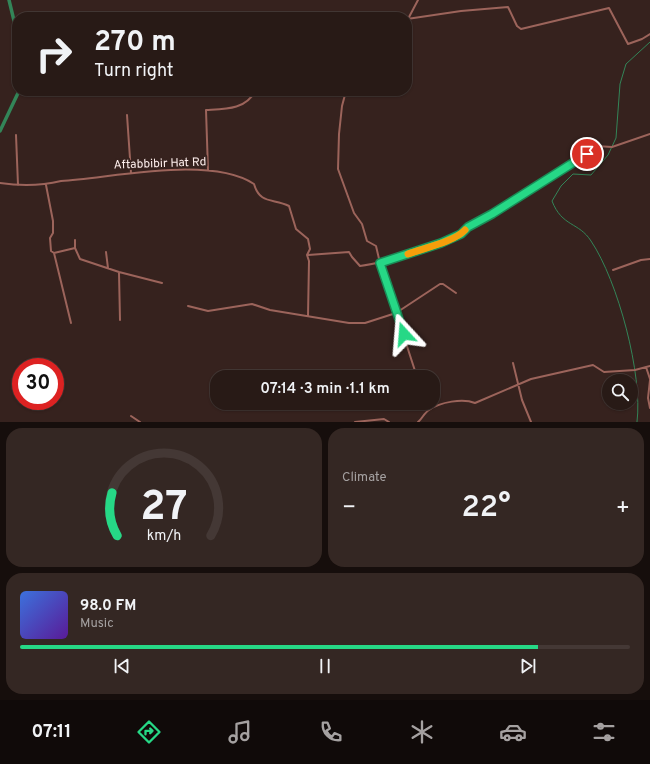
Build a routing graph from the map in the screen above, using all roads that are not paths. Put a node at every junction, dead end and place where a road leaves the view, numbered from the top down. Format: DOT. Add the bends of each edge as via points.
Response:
graph roads {
  1 [pos="418,0"];
  2 [pos="411,12"];
  3 [pos="412,18"];
  4 [pos="650,34"];
  5 [pos="252,96"];
  6 [pos="345,96"];
  7 [pos="127,115"];
  8 [pos="650,134"];
  9 [pos="16,135"];
  10 [pos="208,170"];
  11 [pos="131,173"];
  12 [pos="0,183"];
  13 [pos="18,185"];
  14 [pos="46,185"];
  15 [pos="76,240"];
  16 [pos="75,248"];
  17 [pos="54,252"];
  18 [pos="106,252"];
  19 [pos="307,255"];
  20 [pos="650,259"];
  21 [pos="380,263"];
  22 [pos="108,268"];
  23 [pos="613,270"];
  24 [pos="119,272"];
  25 [pos="162,283"];
  26 [pos="456,293"];
  27 [pos="188,306"];
  28 [pos="396,313"];
  29 [pos="308,316"];
  30 [pos="120,320"];
  31 [pos="71,323"];
  32 [pos="513,362"];
  33 [pos="650,366"];
  34 [pos="646,367"];
  35 [pos="415,370"];
  36 [pos="650,379"];
  37 [pos="519,384"];
  38 [pos="440,406"];
  39 [pos="650,408"];
  40 [pos="428,410"];
  41 [pos="131,416"];
  42 [pos="140,422"];
  43 [pos="355,422"];
  44 [pos="389,422"];
  45 [pos="418,422"];
  46 [pos="531,422"];
  1 -- 2 [label="street"];
  3 -- 4 [label="street" via="508,7 521,28 609,8 628,44"];
  5 -- 10 [label="street" via="246,103 234,108 206,110"];
  6 -- 21 [label="street" via="339,134 339,174 367,241 376,246"];
  7 -- 11 [label="street"];
  8 -- 21 [label="street" via="612,147 596,146 468,227 461,234"];
  9 -- 13 [label="street"];
  10 -- 11 [label="street, Aftabbibir Hat Rd"];
  10 -- 19 [label="street, Aftabbibir Hat Rd" via="226,173 253,183 256,192 266,200 289,206 297,230 308,239 310,249"];
  11 -- 14 [label="street, Aftabbibir Hat Rd"];
  12 -- 13 [label="street, Aftabbibir Hat Rd"];
  13 -- 14 [label="street, Aftabbibir Hat Rd"];
  14 -- 17 [label="street" via="53,221 50,247 51,252"];
  15 -- 16 [label="street"];
  16 -- 17 [label="street"];
  16 -- 22 [label="street" via="80,258"];
  17 -- 31 [label="street"];
  18 -- 22 [label="street"];
  19 -- 21 [label="street" via="349,252 360,266"];
  19 -- 29 [label="street"];
  20 -- 23 [label="street"];
  21 -- 28 [label="street"];
  22 -- 24 [label="street"];
  24 -- 25 [label="street"];
  24 -- 30 [label="street"];
  26 -- 28 [label="street" via="440,284"];
  27 -- 29 [label="street" via="208,311 252,304 270,310"];
  28 -- 29 [label="street" via="360,323"];
  28 -- 35 [label="street"];
  32 -- 37 [label="street"];
  33 -- 34 [label="street"];
  34 -- 36 [label="street"];
  34 -- 37 [label="street" via="604,372 593,365"];
  36 -- 39 [label="street"];
  37 -- 38 [label="street" via="475,403 458,400"];
  37 -- 46 [label="street"];
  40 -- 45 [label="street"];
  41 -- 42 [label="street"];
  43 -- 44 [label="street" via="384,419"];
}
